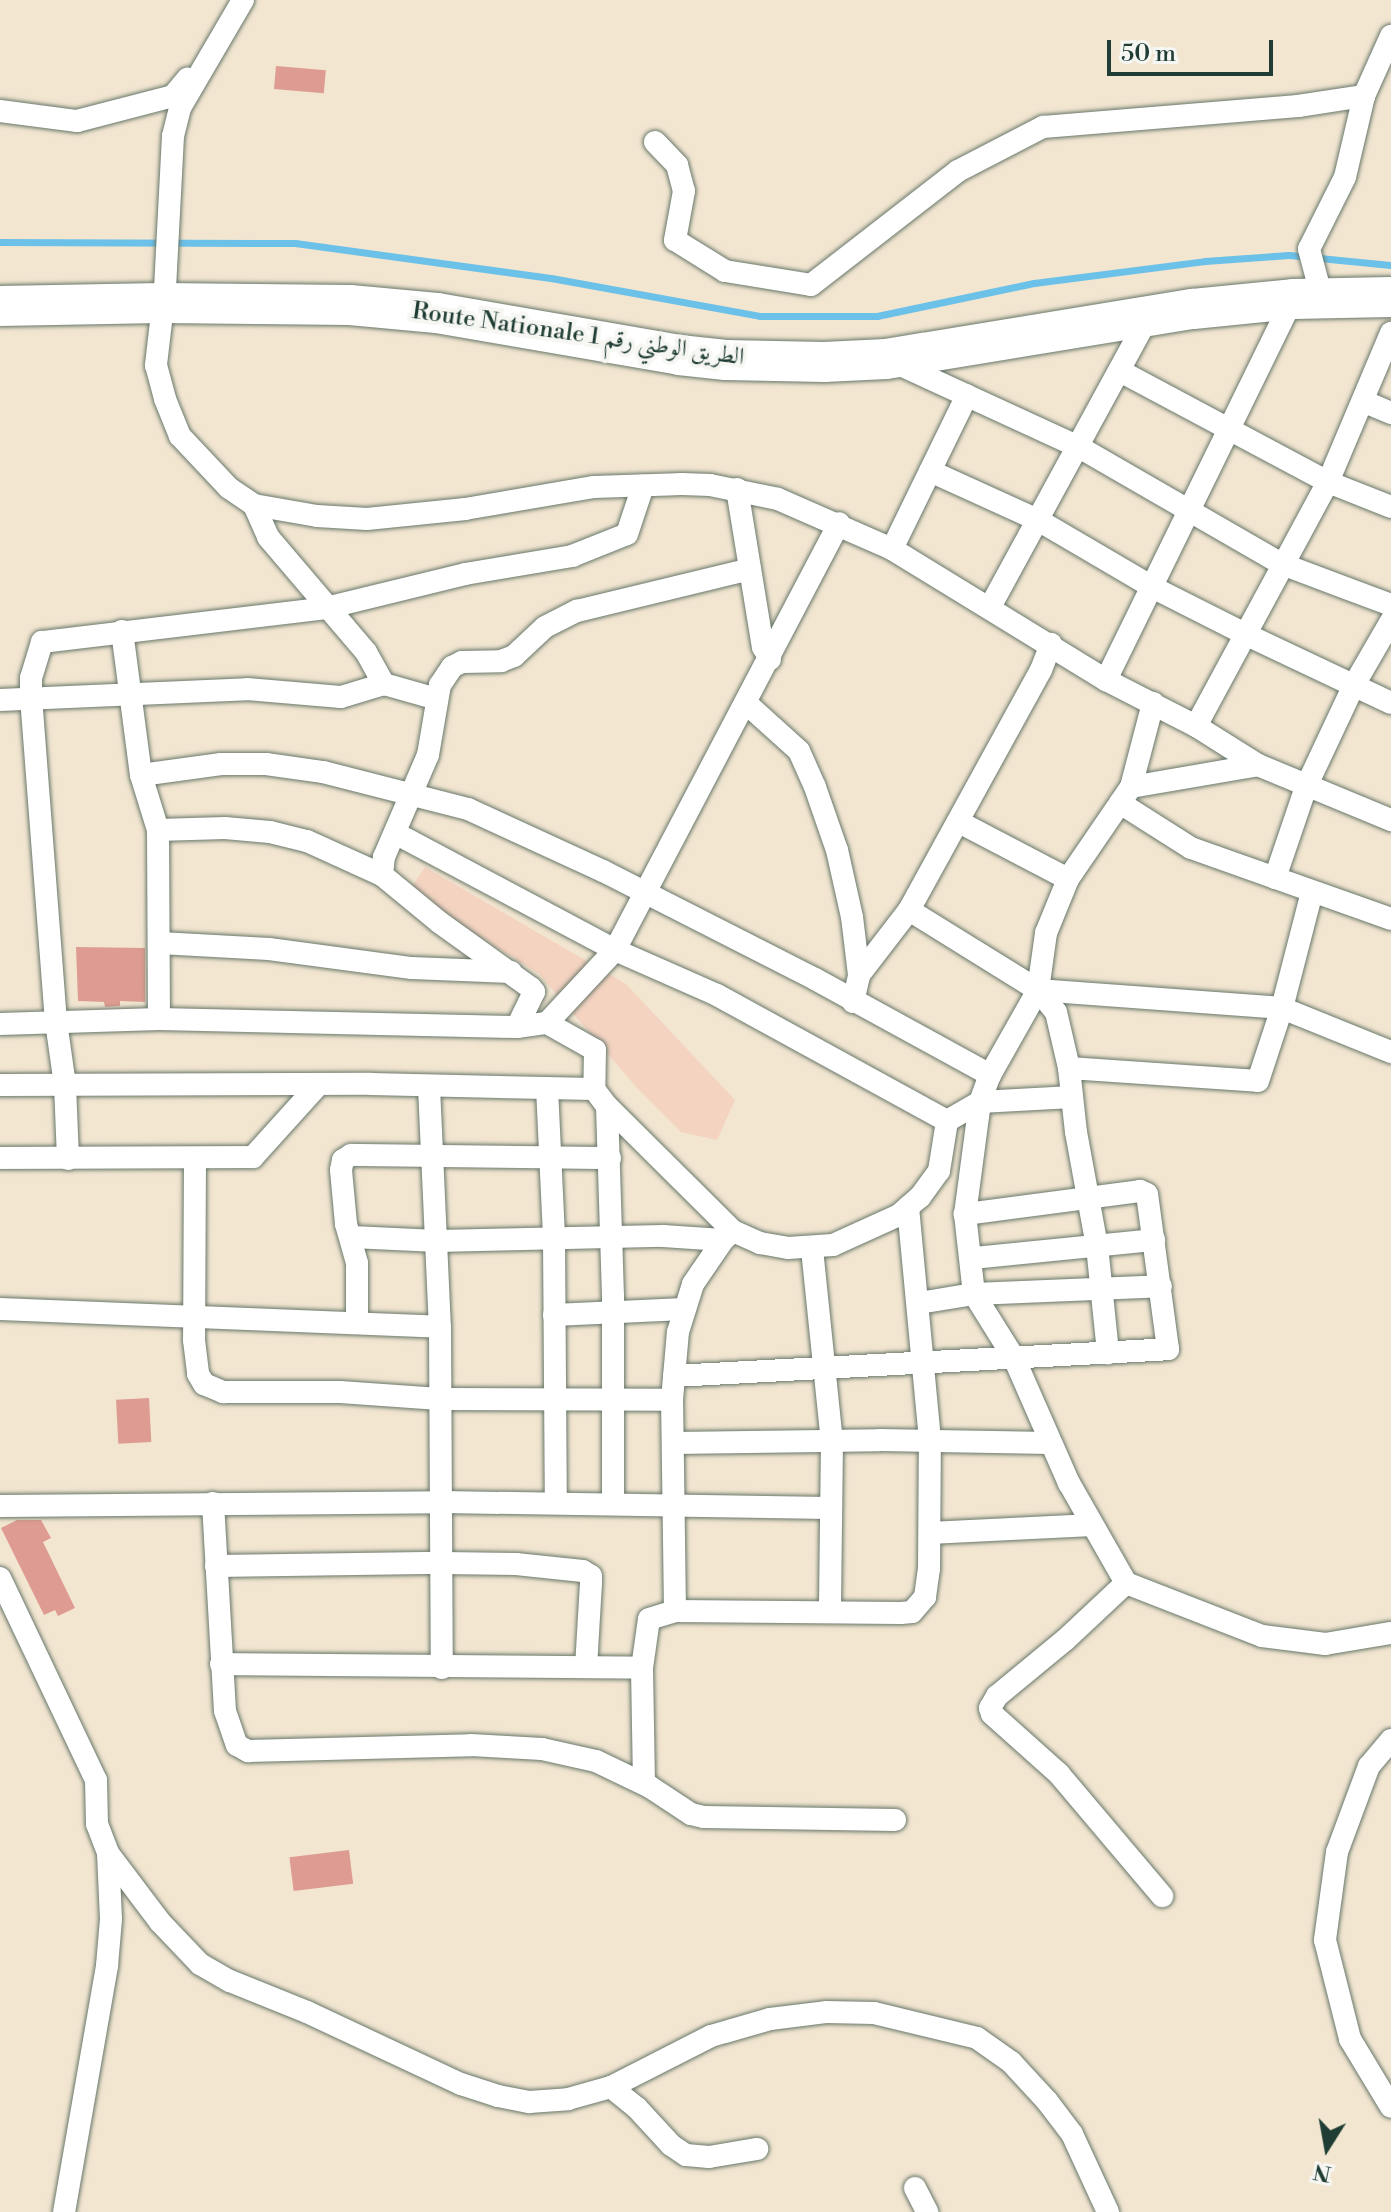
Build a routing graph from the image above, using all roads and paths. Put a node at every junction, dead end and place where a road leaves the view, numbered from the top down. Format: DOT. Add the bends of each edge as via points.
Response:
graph roads {
  1 [pos="243,0"];
  2 [pos="1391,36"];
  3 [pos="211,49"];
  4 [pos="1364,96"];
  5 [pos="0,111"];
  6 [pos="655,142"];
  7 [pos="163,295"];
  8 [pos="1391,297"];
  9 [pos="1308,298"];
  10 [pos="0,306"];
  11 [pos="1149,315"];
  12 [pos="1391,333"];
  13 [pos="886,359"];
  14 [pos="1120,371"];
  15 [pos="967,395"];
  16 [pos="1365,402"];
  17 [pos="1391,413"];
  18 [pos="1228,432"];
  19 [pos="1079,447"];
  20 [pos="930,471"];
  21 [pos="1328,482"];
  22 [pos="643,486"];
  23 [pos="737,489"];
  24 [pos="254,505"];
  25 [pos="1391,507"];
  26 [pos="1189,509"];
  27 [pos="1038,520"];
  28 [pos="839,523"];
  29 [pos="892,549"];
  30 [pos="1282,564"];
  31 [pos="750,569"];
  32 [pos="1152,587"];
  33 [pos="1391,605"];
  34 [pos="990,607"];
  35 [pos="326,608"];
  36 [pos="1391,621"];
  37 [pos="122,631"];
  38 [pos="1245,634"];
  39 [pos="1051,644"];
  40 [pos="770,659"];
  41 [pos="1106,680"];
  42 [pos="384,684"];
  43 [pos="1354,685"];
  44 [pos="131,694"];
  45 [pos="31,697"];
  46 [pos="437,699"];
  47 [pos="0,700"];
  48 [pos="1153,703"];
  49 [pos="1391,703"];
  50 [pos="747,704"];
  51 [pos="1196,726"];
  52 [pos="1258,765"];
  53 [pos="141,775"];
  54 [pos="1306,787"];
  55 [pos="412,794"];
  56 [pos="1126,795"];
  57 [pos="1391,820"];
  58 [pos="959,822"];
  59 [pos="158,830"];
  60 [pos="395,833"];
  61 [pos="382,875"];
  62 [pos="1275,878"];
  63 [pos="1068,879"];
  64 [pos="1312,892"];
  65 [pos="642,893"];
  66 [pos="909,910"];
  67 [pos="1391,919"];
  68 [pos="160,943"];
  69 [pos="615,950"];
  70 [pos="512,972"];
  71 [pos="859,975"];
  72 [pos="1038,990"];
  73 [pos="853,1002"];
  74 [pos="1282,1008"];
  75 [pos="159,1019"];
  76 [pos="56,1022"];
  77 [pos="547,1023"];
  78 [pos="0,1024"];
  79 [pos="517,1027"];
  80 [pos="1391,1052"];
  81 [pos="1069,1068"];
  82 [pos="990,1075"];
  83 [pos="0,1085"];
  84 [pos="65,1085"];
  85 [pos="318,1085"];
  86 [pos="429,1087"];
  87 [pos="547,1088"];
  88 [pos="1072,1097"];
  89 [pos="600,1098"];
  90 [pos="980,1102"];
  91 [pos="947,1121"];
  92 [pos="433,1157"];
  93 [pos="0,1158"];
  94 [pos="610,1158"];
  95 [pos="68,1159"];
  96 [pos="195,1159"];
  97 [pos="550,1159"];
  98 [pos="1089,1200"];
  99 [pos="908,1207"];
  100 [pos="965,1214"];
  101 [pos="610,1236"];
  102 [pos="728,1236"];
  103 [pos="352,1237"];
  104 [pos="554,1238"];
  105 [pos="1154,1240"];
  106 [pos="437,1241"];
  107 [pos="1097,1246"];
  108 [pos="812,1249"];
  109 [pos="973,1258"];
  110 [pos="1161,1286"];
  111 [pos="1101,1291"];
  112 [pos="974,1294"];
  113 [pos="919,1303"];
  114 [pos="0,1309"];
  115 [pos="684,1309"];
  116 [pos="613,1312"];
  117 [pos="554,1315"];
  118 [pos="196,1317"];
  119 [pos="357,1323"];
  120 [pos="440,1327"];
  121 [pos="1108,1353"];
  122 [pos="1014,1358"];
  123 [pos="925,1360"];
  124 [pos="825,1368"];
  125 [pos="674,1376"];
  126 [pos="613,1397"];
  127 [pos="555,1398"];
  128 [pos="440,1399"];
  129 [pos="672,1400"];
  130 [pos="930,1440"];
  131 [pos="832,1441"];
  132 [pos="674,1443"];
  133 [pos="1050,1443"];
  134 [pos="443,1502"];
  135 [pos="213,1503"];
  136 [pos="556,1503"];
  137 [pos="613,1503"];
  138 [pos="675,1503"];
  139 [pos="0,1506"];
  140 [pos="829,1508"];
  141 [pos="1092,1525"];
  142 [pos="930,1533"];
  143 [pos="443,1563"];
  144 [pos="216,1566"];
  145 [pos="0,1578"];
  146 [pos="1126,1583"];
  147 [pos="830,1610"];
  148 [pos="675,1611"];
  149 [pos="1391,1633"];
  150 [pos="221,1664"];
  151 [pos="586,1666"];
  152 [pos="442,1668"];
  153 [pos="642,1668"];
  154 [pos="1391,1740"];
  155 [pos="644,1783"];
  156 [pos="895,1820"];
  157 [pos="108,1853"];
  158 [pos="1162,1896"];
  159 [pos="611,2087"];
  160 [pos="1391,2107"];
  161 [pos="757,2149"];
  162 [pos="915,2188"];
  163 [pos="64,2212"];
  164 [pos="927,2212"];
  165 [pos="1108,2212"];
  1 -- 3 [label="street"];
  2 -- 4 [label="street"];
  3 -- 5 [label="street" via="173,96 125,111 77,121"];
  3 -- 7 [label="street" via="180,108 173,136"];
  4 -- 6 [label="street" via="1043,127 958,171 811,285 725,271 675,240 684,191 677,165"];
  4 -- 9 [label="street" via="1345,177 1309,249"];
  7 -- 10 [label="highway, Route Nationale الطريق الوطني رقم 1"];
  7 -- 13 [label="highway, Route Nationale الطريق الوطني رقم 1" via="437,313 726,360"];
  7 -- 24 [label="street" via="156,365 180,436 229,488"];
  8 -- 9 [label="highway, Route Nationale الطريق الوطني رقم 1"];
  9 -- 11 [label="highway, Route Nationale الطريق الوطني رقم 1"];
  9 -- 18 [label="street"];
  11 -- 13 [label="highway, Route Nationale الطريق الوطني رقم 1"];
  11 -- 14 [label="street"];
  12 -- 16 [label="street"];
  13 -- 15 [label="street"];
  14 -- 18 [label="street"];
  14 -- 19 [label="street"];
  15 -- 19 [label="street"];
  15 -- 20 [label="street"];
  16 -- 17 [label="street"];
  16 -- 21 [label="street"];
  18 -- 21 [label="street"];
  18 -- 26 [label="street"];
  19 -- 26 [label="street"];
  19 -- 27 [label="street"];
  20 -- 27 [label="street"];
  20 -- 29 [label="street"];
  21 -- 25 [label="street"];
  21 -- 30 [label="street"];
  22 -- 23 [label="street"];
  22 -- 24 [label="street" via="594,487 367,519"];
  22 -- 35 [label="street" via="627,534 594,548"];
  23 -- 28 [label="street"];
  23 -- 31 [label="street"];
  24 -- 35 [label="street" via="268,537"];
  26 -- 30 [label="street"];
  26 -- 32 [label="street"];
  27 -- 32 [label="street"];
  27 -- 34 [label="street"];
  28 -- 29 [label="street"];
  28 -- 40 [label="street"];
  29 -- 34 [label="street"];
  30 -- 33 [label="street"];
  30 -- 38 [label="street"];
  31 -- 40 [label="street" via="763,647"];
  31 -- 46 [label="street" via="577,611 545,627 514,656 452,667"];
  32 -- 38 [label="street"];
  32 -- 41 [label="street"];
  34 -- 39 [label="street"];
  35 -- 37 [label="street"];
  35 -- 42 [label="street" via="366,652"];
  36 -- 43 [label="street"];
  37 -- 44 [label="street"];
  37 -- 45 [label="street" via="42,642"];
  38 -- 43 [label="street"];
  38 -- 51 [label="street"];
  39 -- 41 [label="street"];
  39 -- 58 [label="street"];
  40 -- 50 [label="street"];
  41 -- 48 [label="street"];
  42 -- 44 [label="street" via="341,697 247,689"];
  42 -- 46 [label="street"];
  43 -- 49 [label="street"];
  43 -- 54 [label="street"];
  44 -- 45 [label="street"];
  44 -- 53 [label="street"];
  45 -- 47 [label="street"];
  45 -- 76 [label="street"];
  46 -- 55 [label="street" via="428,755"];
  48 -- 51 [label="street"];
  48 -- 56 [label="street"];
  50 -- 65 [label="street"];
  50 -- 71 [label="street" via="799,751 815,787 837,850"];
  51 -- 52 [label="street"];
  52 -- 54 [label="street"];
  52 -- 56 [label="street"];
  53 -- 55 [label="street" via="266,764"];
  53 -- 59 [label="street"];
  54 -- 57 [label="street"];
  54 -- 62 [label="street"];
  55 -- 60 [label="street"];
  55 -- 65 [label="street" via="502,822"];
  56 -- 62 [label="street" via="1191,848"];
  56 -- 63 [label="street"];
  58 -- 63 [label="street"];
  58 -- 66 [label="street"];
  59 -- 61 [label="street" via="270,832 307,841"];
  59 -- 68 [label="street"];
  60 -- 61 [label="street"];
  60 -- 69 [label="street"];
  61 -- 70 [label="street"];
  62 -- 64 [label="street"];
  63 -- 72 [label="street" via="1046,933"];
  64 -- 67 [label="street"];
  64 -- 74 [label="street"];
  65 -- 69 [label="street"];
  65 -- 73 [label="street"];
  66 -- 71 [label="street"];
  66 -- 72 [label="street"];
  68 -- 70 [label="street" via="269,949 412,968"];
  68 -- 75 [label="street"];
  69 -- 77 [label="street"];
  69 -- 91 [label="street" via="717,995"];
  70 -- 79 [label="street" via="534,992"];
  71 -- 73 [label="street"];
  72 -- 74 [label="street"];
  72 -- 81 [label="street" via="1056,1012"];
  72 -- 82 [label="street"];
  73 -- 82 [label="street"];
  74 -- 80 [label="street"];
  74 -- 81 [label="street" via="1258,1081"];
  75 -- 76 [label="street"];
  75 -- 79 [label="street"];
  76 -- 78 [label="street"];
  76 -- 84 [label="street"];
  77 -- 79 [label="street"];
  77 -- 89 [label="street" via="595,1050"];
  81 -- 88 [label="street"];
  82 -- 90 [label="street"];
  83 -- 84 [label="street"];
  84 -- 85 [label="street"];
  84 -- 95 [label="street"];
  85 -- 86 [label="street"];
  85 -- 96 [label="street" via="253,1157"];
  86 -- 87 [label="street"];
  86 -- 92 [label="street"];
  87 -- 89 [label="street"];
  87 -- 97 [label="street"];
  88 -- 90 [label="street"];
  88 -- 98 [label="street"];
  89 -- 94 [label="street"];
  89 -- 102 [label="street"];
  90 -- 91 [label="street"];
  90 -- 100 [label="street"];
  91 -- 99 [label="street" via="939,1171"];
  92 -- 97 [label="street"];
  92 -- 103 [label="street" via="351,1155 343,1160 345,1212"];
  92 -- 106 [label="street"];
  93 -- 95 [label="street"];
  94 -- 97 [label="street"];
  94 -- 101 [label="street"];
  95 -- 96 [label="street"];
  96 -- 118 [label="street"];
  97 -- 104 [label="street"];
  98 -- 100 [label="street"];
  98 -- 105 [label="street" via="1147,1194"];
  98 -- 107 [label="street"];
  99 -- 108 [label="street" via="868,1231"];
  99 -- 113 [label="street"];
  100 -- 109 [label="street"];
  101 -- 102 [label="street"];
  101 -- 104 [label="street"];
  101 -- 116 [label="street"];
  102 -- 108 [label="street"];
  102 -- 115 [label="street" via="693,1284"];
  103 -- 106 [label="street"];
  103 -- 119 [label="street"];
  104 -- 106 [label="street"];
  104 -- 117 [label="street"];
  105 -- 107 [label="street"];
  105 -- 110 [label="street"];
  106 -- 120 [label="street"];
  107 -- 109 [label="street"];
  107 -- 111 [label="street"];
  108 -- 124 [label="street"];
  109 -- 112 [label="street"];
  110 -- 111 [label="street"];
  110 -- 121 [label="street" via="1168,1349"];
  111 -- 112 [label="street"];
  111 -- 121 [label="street"];
  112 -- 113 [label="street"];
  112 -- 122 [label="street"];
  113 -- 123 [label="street"];
  114 -- 118 [label="street"];
  115 -- 116 [label="street"];
  115 -- 125 [label="street"];
  116 -- 117 [label="street"];
  116 -- 126 [label="street"];
  117 -- 127 [label="street"];
  118 -- 119 [label="street"];
  118 -- 128 [label="street" via="198,1374 214,1389"];
  119 -- 120 [label="street"];
  120 -- 128 [label="street"];
  121 -- 122 [label="street"];
  122 -- 123 [label="street"];
  122 -- 133 [label="street"];
  123 -- 124 [label="street"];
  123 -- 130 [label="street"];
  124 -- 125 [label="street"];
  124 -- 131 [label="street"];
  125 -- 129 [label="street"];
  126 -- 127 [label="street"];
  126 -- 129 [label="street"];
  126 -- 137 [label="street"];
  127 -- 128 [label="street"];
  127 -- 136 [label="street"];
  128 -- 134 [label="street"];
  129 -- 132 [label="street"];
  130 -- 131 [label="street"];
  130 -- 133 [label="street"];
  130 -- 142 [label="street"];
  131 -- 132 [label="street"];
  131 -- 140 [label="street"];
  132 -- 138 [label="street"];
  133 -- 141 [label="street"];
  134 -- 135 [label="street"];
  134 -- 136 [label="street"];
  134 -- 143 [label="street"];
  135 -- 139 [label="street"];
  135 -- 144 [label="street"];
  136 -- 137 [label="street"];
  137 -- 138 [label="street"];
  138 -- 140 [label="street"];
  138 -- 148 [label="street"];
  140 -- 147 [label="street"];
  141 -- 142 [label="street"];
  141 -- 146 [label="street"];
  142 -- 147 [label="street" via="928,1584 912,1612"];
  143 -- 144 [label="street"];
  143 -- 151 [label="street" via="516,1564 588,1573"];
  143 -- 152 [label="street"];
  144 -- 150 [label="street"];
  145 -- 157 [label="street" via="96,1780 97,1824"];
  146 -- 149 [label="street" via="1262,1636 1325,1644"];
  146 -- 158 [label="street" via="997,1696 990,1708 1059,1774"];
  147 -- 148 [label="street"];
  148 -- 153 [label="street" via="649,1619"];
  150 -- 152 [label="street"];
  150 -- 155 [label="street" via="231,1734 248,1751 471,1745 542,1749 596,1761"];
  151 -- 152 [label="street"];
  151 -- 153 [label="street"];
  153 -- 155 [label="street"];
  154 -- 160 [label="street" via="1369,1766 1337,1852 1325,1940 1350,2039"];
  155 -- 156 [label="street" via="704,1817"];
  157 -- 159 [label="street" via="182,1948 230,1981 498,2096 529,2102 568,2099"];
  157 -- 163 [label="street" via="107,1966"];
  159 -- 161 [label="street" via="686,2155"];
  159 -- 165 [label="street" via="711,2036 770,2019 874,2013 930,2025 977,2038 1011,2062 1072,2134"];
  162 -- 164 [label="street"];
}
